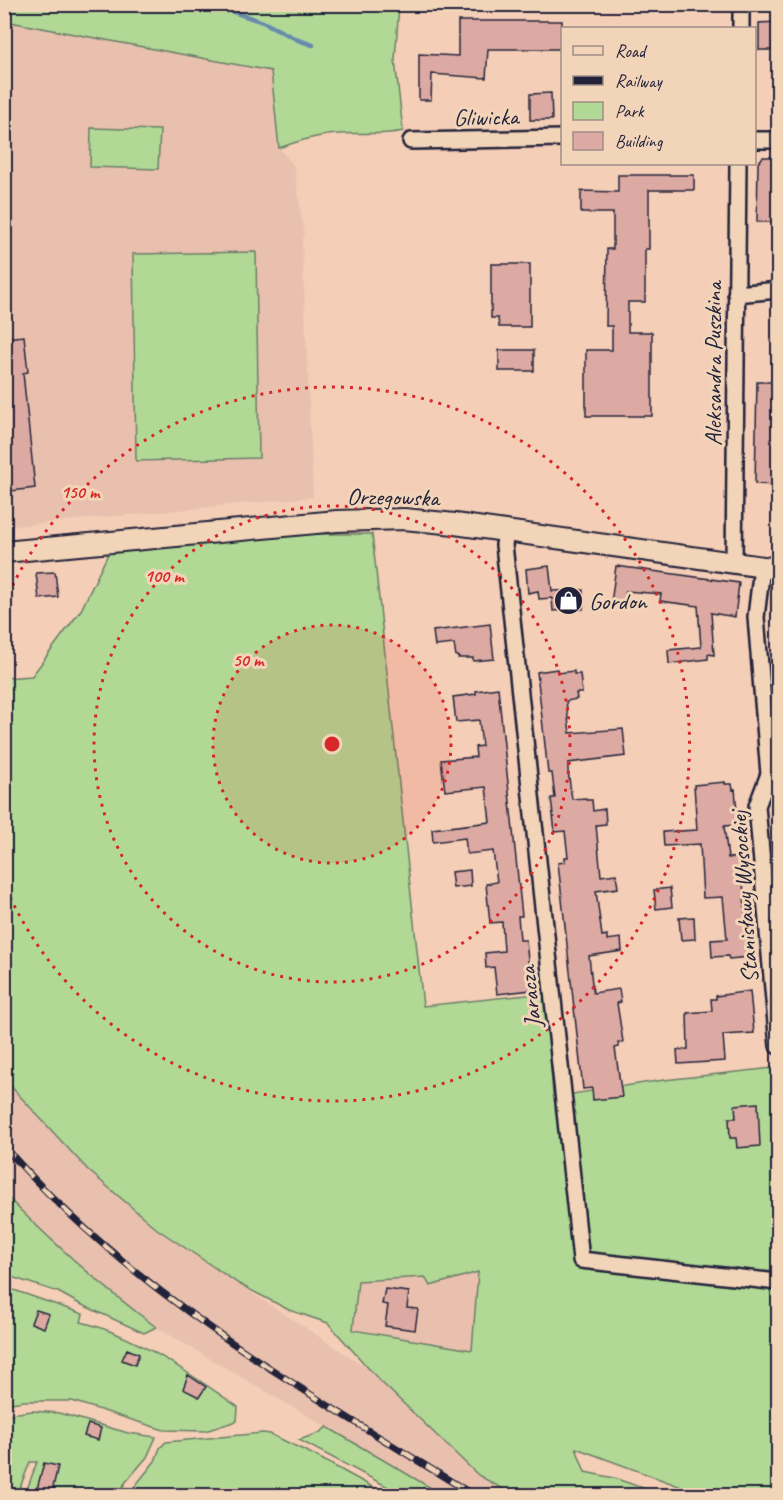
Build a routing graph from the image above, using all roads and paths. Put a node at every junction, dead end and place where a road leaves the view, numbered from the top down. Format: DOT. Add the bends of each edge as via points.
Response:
graph roads {
  1 [pos="741,4"];
  2 [pos="741,27"];
  3 [pos="561,138"];
  4 [pos="756,140"];
  5 [pos="778,140"];
  6 [pos="411,141"];
  7 [pos="738,165"];
  8 [pos="778,290"];
  9 [pos="736,294"];
  10 [pos="506,531"];
  11 [pos="4,552"];
  12 [pos="734,564"];
  13 [pos="770,568"];
  14 [pos="778,1046"];
  15 [pos="778,1282"];
  1 -- 2 [label="street"];
  3 -- 6 [label="street, Gliwicka"];
  4 -- 5 [label="street"];
  7 -- 9 [label="street, Aleksandra Puszkina"];
  8 -- 9 [label="street"];
  9 -- 12 [label="street, Aleksandra Puszkina"];
  10 -- 11 [label="street, Orzegowska" via="370,519"];
  10 -- 12 [label="street, Orzegowska"];
  10 -- 15 [label="street, Jaracza" via="504,545 581,1260"];
  12 -- 13 [label="street, Orzegowska"];
  13 -- 14 [label="street, Stanisławy Wysockiej" via="756,617 769,774 757,806"];
}
